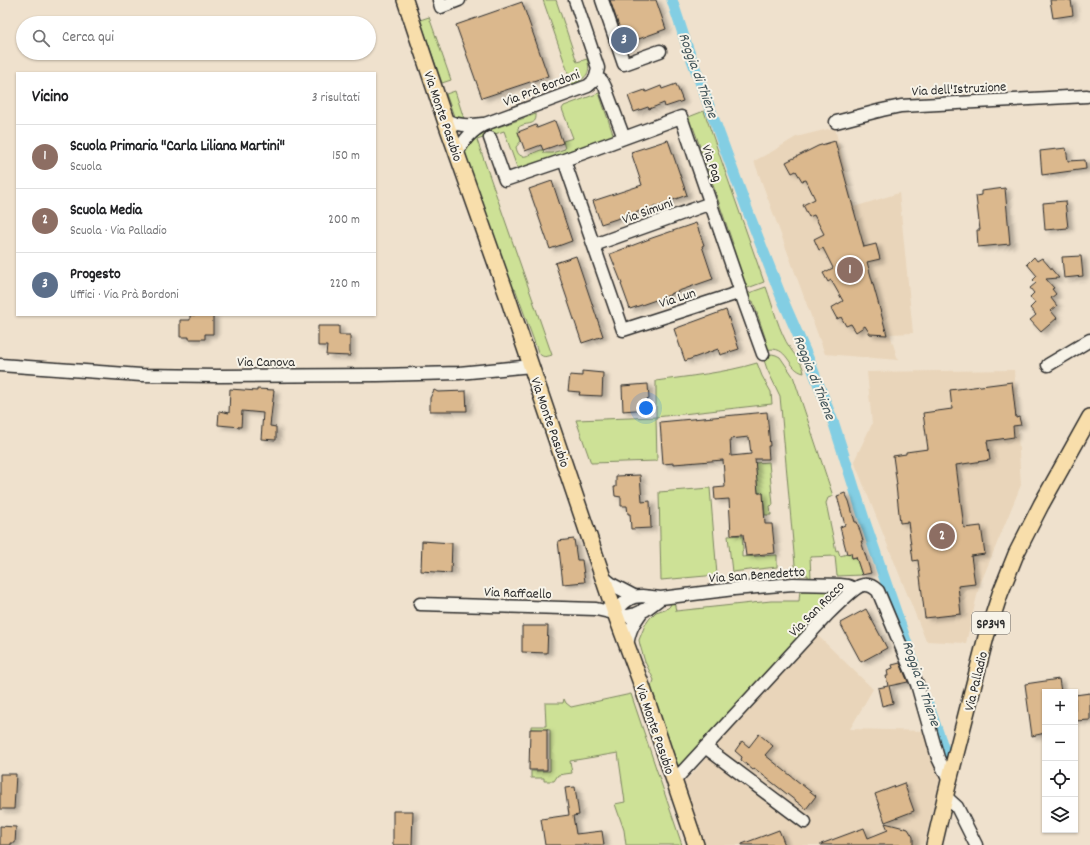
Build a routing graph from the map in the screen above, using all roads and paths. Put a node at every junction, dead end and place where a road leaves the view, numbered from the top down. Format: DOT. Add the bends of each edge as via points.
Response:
graph roads {
  1 [pos="405,0"];
  2 [pos="438,0"];
  3 [pos="459,0"];
  4 [pos="575,0"];
  5 [pos="602,0"];
  6 [pos="660,51"];
  7 [pos="596,77"];
  8 [pos="1089,96"];
  9 [pos="445,120"];
  10 [pos="836,122"];
  11 [pos="485,124"];
  12 [pos="490,138"];
  13 [pos="624,138"];
  14 [pos="457,153"];
  15 [pos="564,160"];
  16 [pos="711,203"];
  17 [pos="594,245"];
  18 [pos="741,292"];
  19 [pos="1090,340"];
  20 [pos="763,354"];
  21 [pos="0,365"];
  22 [pos="1048,365"];
  23 [pos="532,366"];
  24 [pos="1090,417"];
  25 [pos="604,578"];
  26 [pos="855,589"];
  27 [pos="634,596"];
  28 [pos="661,598"];
  29 [pos="420,604"];
  30 [pos="643,610"];
  31 [pos="615,613"];
  32 [pos="627,644"];
  33 [pos="705,747"];
  34 [pos="674,781"];
  35 [pos="949,781"];
  36 [pos="946,797"];
  37 [pos="805,822"];
  38 [pos="696,845"];
  39 [pos="934,845"];
  40 [pos="976,845"];
  1 -- 9 [label="main road, Via Monte Pasubio"];
  2 -- 3 [label="street" via="441,7"];
  4 -- 7 [label="street, Via Prà Bordoni" via="598,68"];
  5 -- 6 [label="street" via="624,64"];
  7 -- 11 [label="street, Via Prà Bordoni" via="588,86"];
  7 -- 13 [label="street" via="605,87"];
  8 -- 10 [label="street, Via dell'Istruzione" via="901,106"];
  9 -- 11 [label="street, Via Prà Bordoni" via="465,126"];
  9 -- 14 [label="main road, Via Monte Pasubio"];
  11 -- 14 [label="street, Via Prà Bordoni" via="466,138"];
  12 -- 15 [label="street, Via Pag" via="505,180"];
  13 -- 15 [label="street, Via Pag"];
  13 -- 16 [label="street, Via Pag" via="681,117"];
  14 -- 23 [label="main road, Via Monte Pasubio"];
  15 -- 17 [label="street"];
  16 -- 17 [label="street, Via Simuni"];
  16 -- 18 [label="street, Via Pag"];
  17 -- 18 [label="street, Via Lun" via="623,330"];
  18 -- 20 [label="street, Via Pag"];
  19 -- 22 [label="street"];
  21 -- 23 [label="street, Via Canova" via="141,375 246,376 459,373"];
  23 -- 25 [label="main road, Via Monte Pasubio"];
  24 -- 35 [label="main road, Via Palladio / SP349" via="1030,526 1000,594 986,637"];
  25 -- 27 [label="street"];
  25 -- 31 [label="main road, Via Monte Pasubio"];
  26 -- 28 [label="street, Via San Benedetto" via="840,585 793,584"];
  26 -- 33 [label="street, Via San Rocco" via="828,614"];
  26 -- 35 [label="street, Via San Rocco" via="868,585 878,591 917,684 938,758"];
  27 -- 28 [label="street, Via San Benedetto"];
  27 -- 31 [label="street"];
  28 -- 30 [label="street, Via San Benedetto"];
  29 -- 31 [label="street, Via Raffaello" via="596,609"];
  30 -- 31 [label="street, Via San Benedetto" via="627,616"];
  30 -- 32 [label="street" via="634,622"];
  31 -- 32 [label="main road, Via Monte Pasubio"];
  32 -- 34 [label="main road, Via Monte Pasubio"];
  33 -- 34 [label="street, Via San Rocco"];
  33 -- 37 [label="street"];
  34 -- 38 [label="main road, Via Monte Pasubio"];
  35 -- 36 [label="main road, Via Palladio / SP349"];
  36 -- 39 [label="main road, Via Palladio / SP349"];
  36 -- 40 [label="street" via="957,807"];
}
